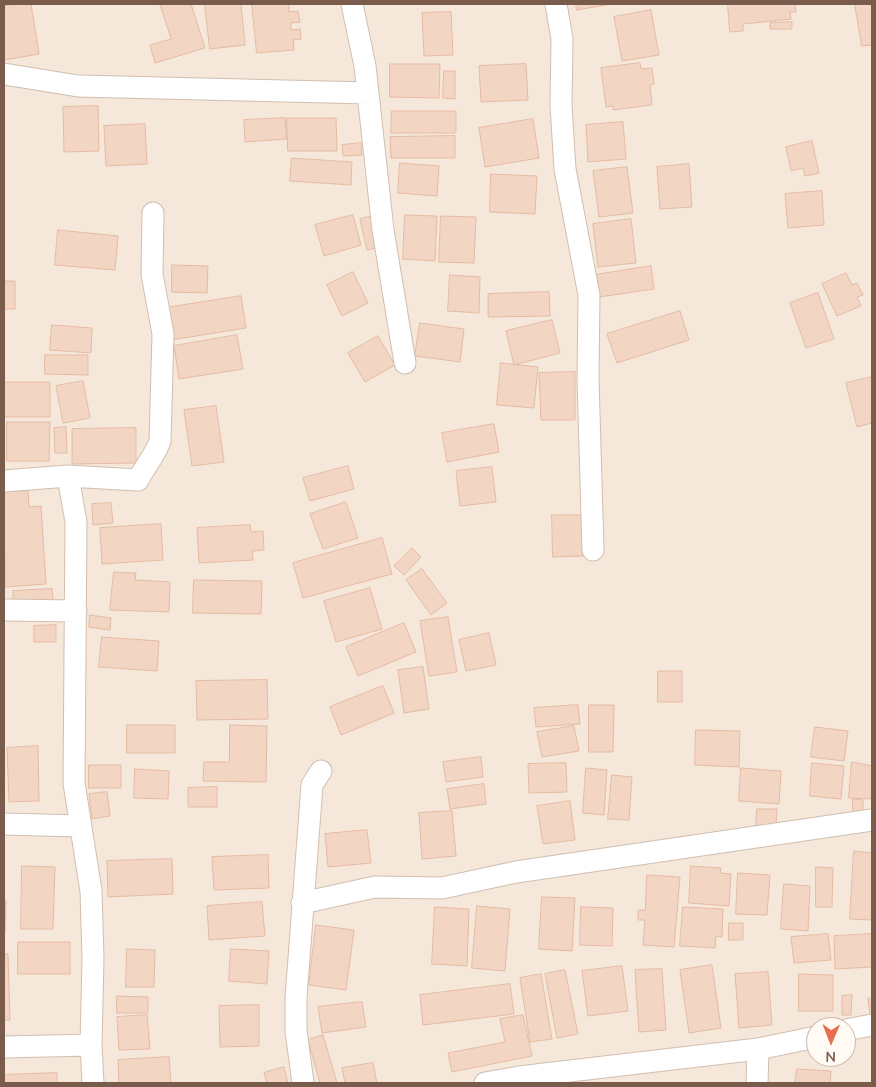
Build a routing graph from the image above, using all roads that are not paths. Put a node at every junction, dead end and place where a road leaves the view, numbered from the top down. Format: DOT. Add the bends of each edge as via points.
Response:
graph roads {
  1 [pos="352,4"];
  2 [pos="556,4"];
  3 [pos="4,74"];
  4 [pos="368,93"];
  5 [pos="153,213"];
  6 [pos="405,363"];
  7 [pos="68,476"];
  8 [pos="4,481"];
  9 [pos="593,550"];
  10 [pos="4,610"];
  11 [pos="76,611"];
  12 [pos="320,771"];
  13 [pos="872,820"];
  14 [pos="4,824"];
  15 [pos="79,826"];
  16 [pos="302,903"];
  17 [pos="872,1025"];
  18 [pos="856,1028"];
  19 [pos="806,1039"];
  20 [pos="91,1045"];
  21 [pos="4,1047"];
  22 [pos="758,1049"];
  23 [pos="519,1080"];
  24 [pos="93,1083"];
  25 [pos="303,1083"];
  26 [pos="485,1083"];
  27 [pos="757,1083"];
  1 -- 4 [label="street"];
  2 -- 9 [label="street" via="562,39 561,106 565,169 589,295"];
  3 -- 4 [label="street" via="78,86"];
  4 -- 6 [label="street" via="383,230"];
  5 -- 7 [label="street" via="152,274 163,334 157,451 150,456 138,480"];
  7 -- 8 [label="street"];
  7 -- 11 [label="street" via="76,522"];
  10 -- 11 [label="street"];
  11 -- 15 [label="street" via="74,783"];
  12 -- 16 [label="street" via="312,785"];
  13 -- 16 [label="street" via="516,872 442,888 375,887"];
  14 -- 15 [label="street"];
  15 -- 20 [label="street" via="91,891"];
  16 -- 25 [label="street" via="296,1032"];
  17 -- 18 [label="street"];
  19 -- 22 [label="street"];
  20 -- 21 [label="street"];
  20 -- 24 [label="street"];
  22 -- 23 [label="street"];
  22 -- 27 [label="street"];
  23 -- 26 [label="street"];
}
